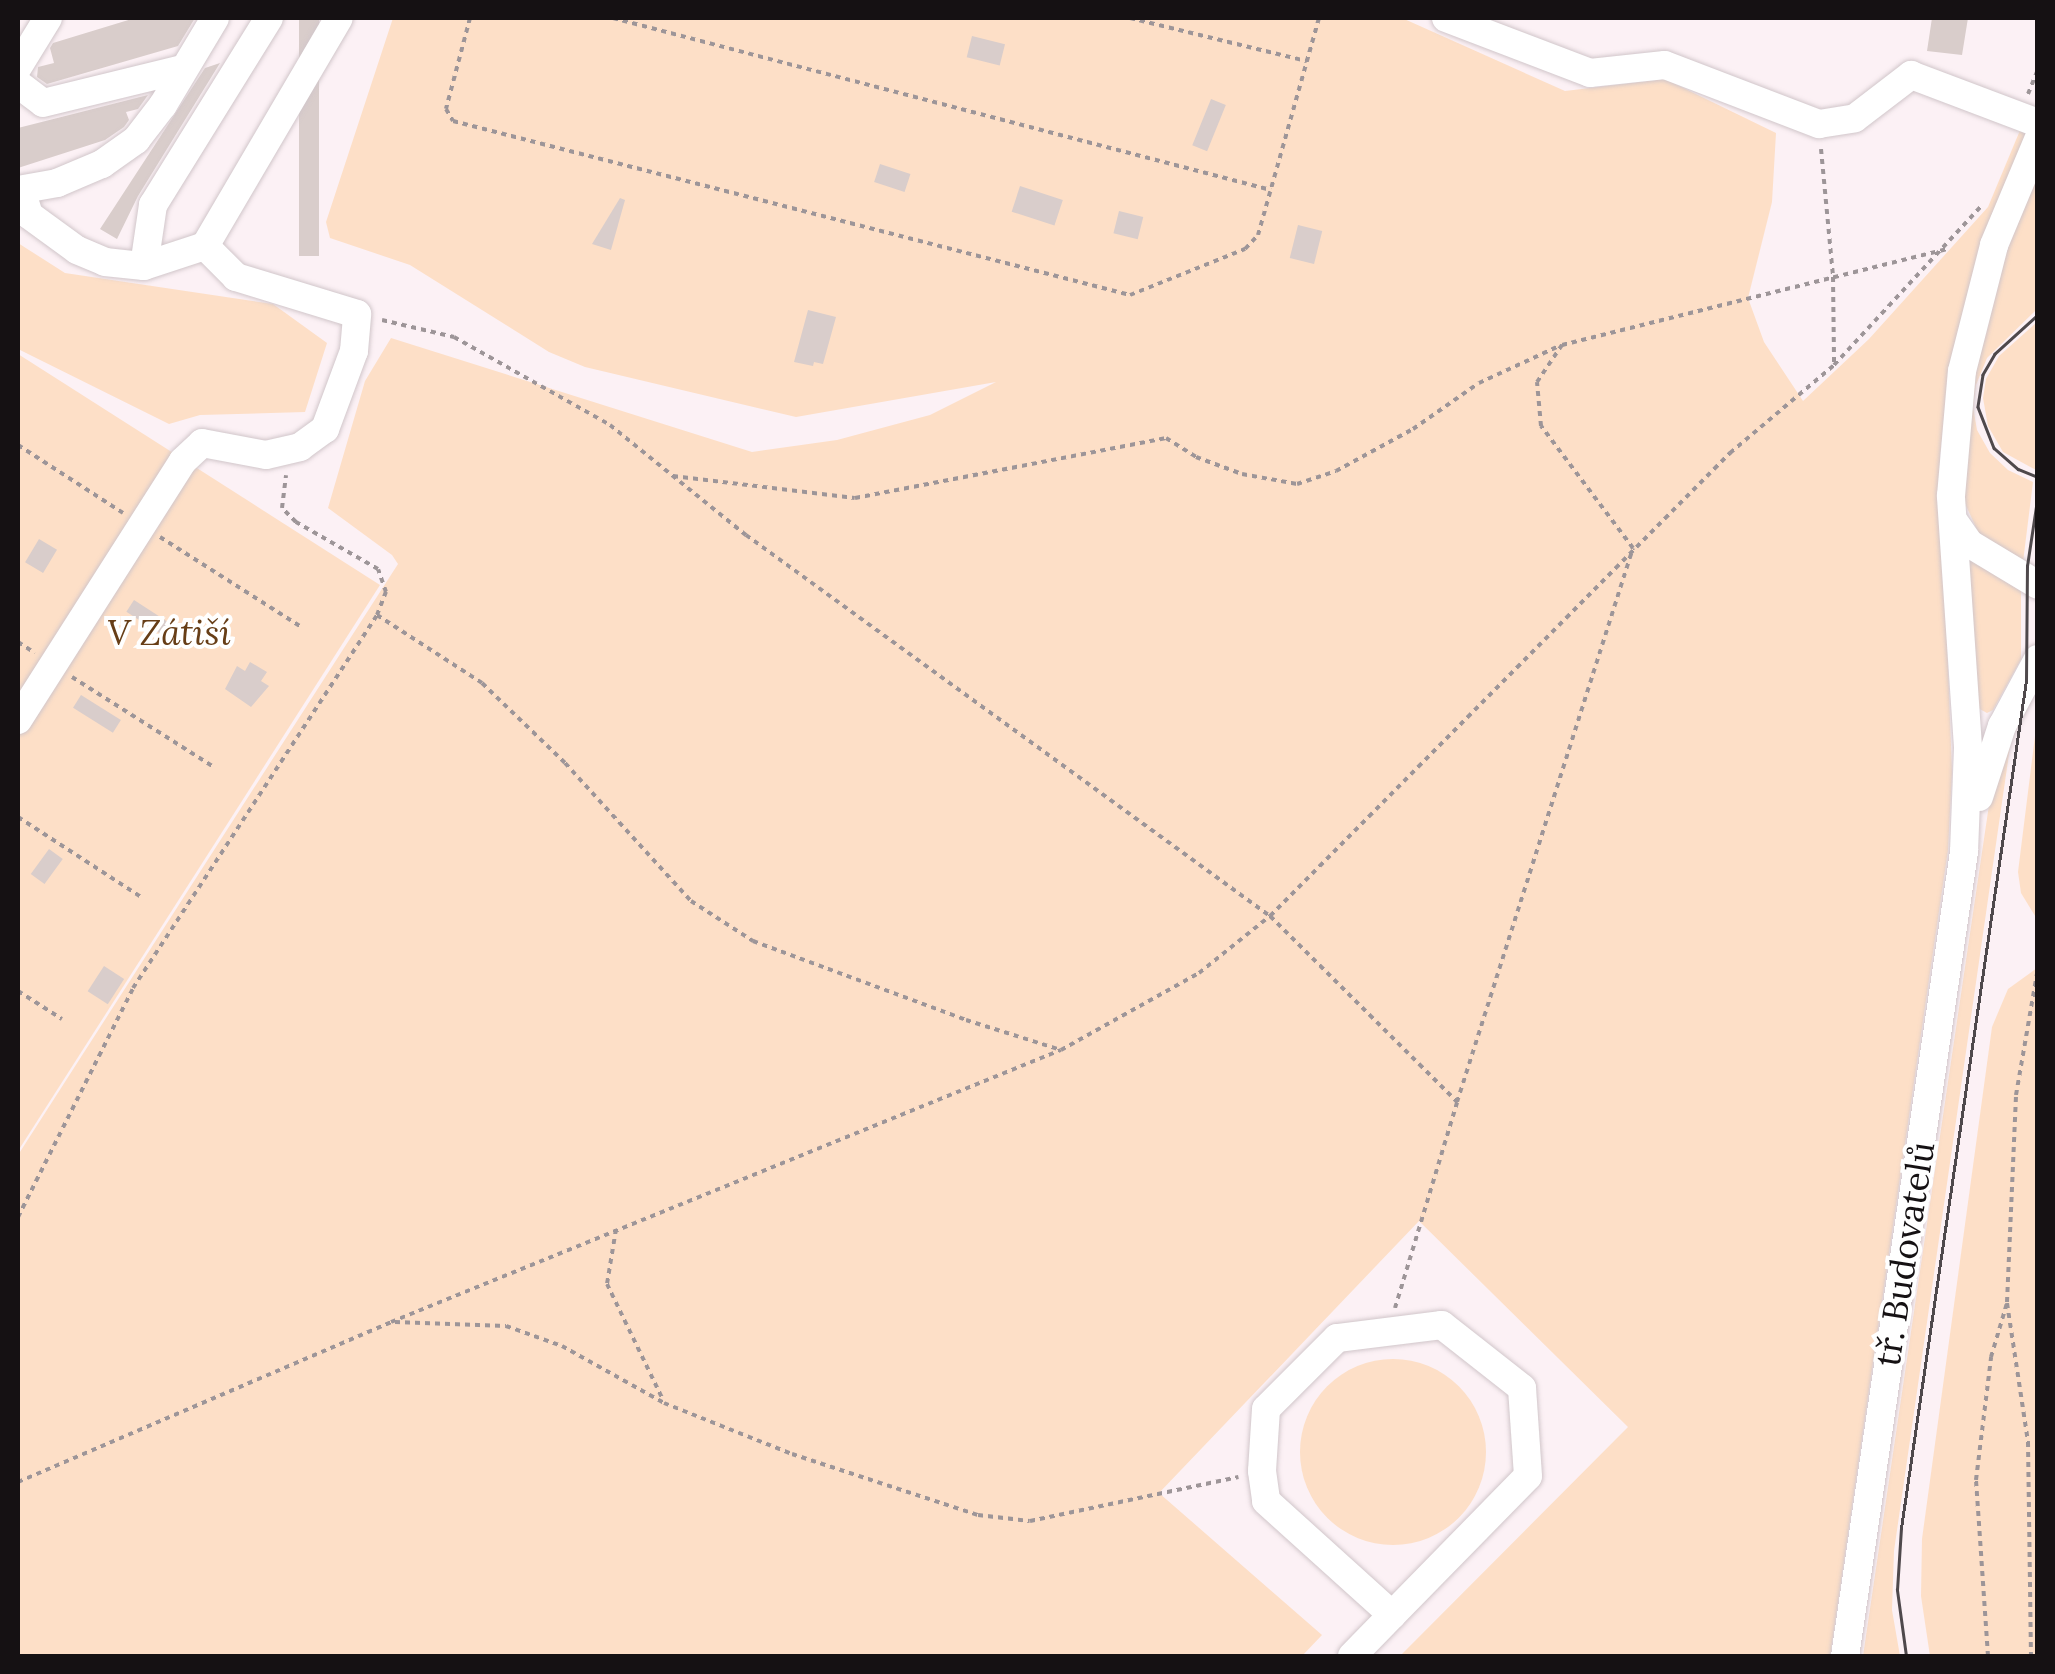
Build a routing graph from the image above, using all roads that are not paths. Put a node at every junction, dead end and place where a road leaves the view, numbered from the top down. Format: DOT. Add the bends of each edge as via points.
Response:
graph roads {
  1 [pos="48,18"];
  2 [pos="214,18"];
  3 [pos="269,18"];
  4 [pos="339,18"];
  5 [pos="1446,18"];
  6 [pos="18,67"];
  7 [pos="182,69"];
  8 [pos="18,84"];
  9 [pos="2038,122"];
  10 [pos="2038,140"];
  11 [pos="19,190"];
  12 [pos="206,246"];
  13 [pos="144,266"];
  14 [pos="1952,518"];
  15 [pos="2038,585"];
  16 [pos="2038,658"];
  17 [pos="18,720"];
  18 [pos="1964,852"];
  19 [pos="1392,1615"];
  20 [pos="1352,1656"];
  21 [pos="1845,1656"];
  1 -- 6 [label="street"];
  2 -- 7 [label="street"];
  3 -- 13 [label="street" via="153,206"];
  4 -- 12 [label="street"];
  5 -- 9 [label="street" via="1590,72 1665,64 1819,124 1855,118 1911,75"];
  7 -- 8 [label="street" via="43,103"];
  7 -- 11 [label="street" via="136,140 87,171"];
  10 -- 14 [label="street, tř. Budovatelů" via="1994,246 1962,371"];
  11 -- 13 [label="street" via="29,214 77,250 105,262"];
  12 -- 13 [label="street"];
  12 -- 17 [label="street" via="236,277 358,314 354,351 325,429 300,447 266,455 202,442 183,460"];
  14 -- 15 [label="street" via="1970,544"];
  14 -- 18 [label="street, tř. Budovatelů" via="1968,747"];
  16 -- 18 [label="street, tř. Budovatelů" via="1990,756"];
  18 -- 21 [label="street, tř. Budovatelů"];
  19 -- 19 [label="street" via="1528,1476 1522,1388 1442,1325 1336,1338 1266,1408 1266,1501"];
  19 -- 20 [label="street"];
}
